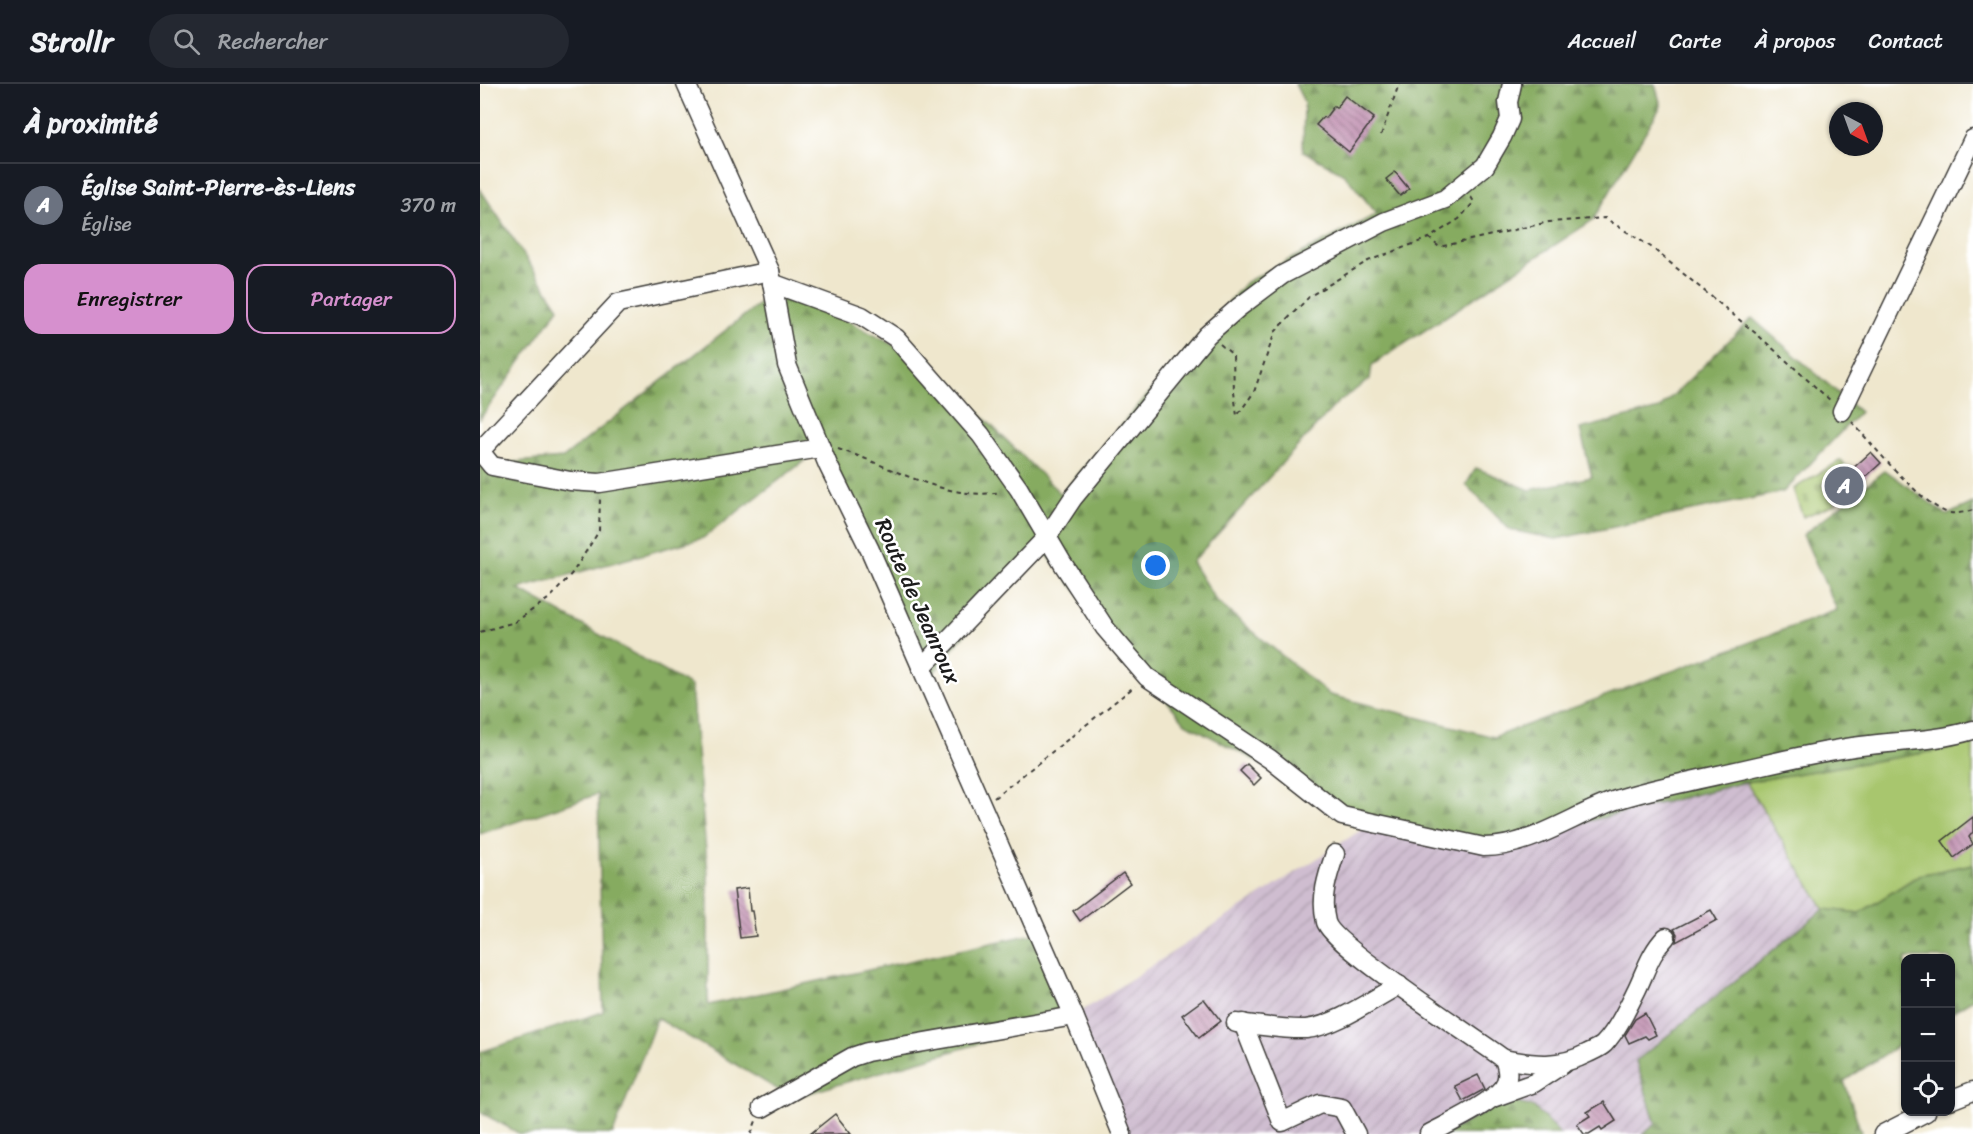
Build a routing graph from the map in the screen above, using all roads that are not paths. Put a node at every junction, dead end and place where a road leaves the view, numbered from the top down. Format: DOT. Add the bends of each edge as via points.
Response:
graph roads {
  1 [pos="686,84"];
  2 [pos="1512,84"];
  3 [pos="1973,139"];
  4 [pos="771,277"];
  5 [pos="1842,411"];
  6 [pos="821,448"];
  7 [pos="1047,537"];
  8 [pos="921,668"];
  9 [pos="1973,730"];
  10 [pos="1335,854"];
  11 [pos="1666,937"];
  12 [pos="1399,984"];
  13 [pos="1074,1016"];
  14 [pos="1503,1059"];
  15 [pos="1564,1063"];
  16 [pos="1973,1090"];
  17 [pos="1495,1097"];
  18 [pos="1955,1099"];
  19 [pos="762,1108"];
  20 [pos="1918,1116"];
  21 [pos="1122,1134"];
  22 [pos="1356,1134"];
  23 [pos="1429,1134"];
  24 [pos="1883,1134"];
  1 -- 4 [label="street, Route de Jeanroux"];
  2 -- 7 [label="street" via="1510,119 1485,166 1445,199 1384,222 1281,275 1207,334 1073,498"];
  3 -- 5 [label="street"];
  4 -- 6 [label="street, Route de Jeanroux" via="787,364"];
  4 -- 6 [label="street" via="618,303 480,451 492,466 600,483"];
  4 -- 7 [label="street" via="862,316 896,338 981,435"];
  6 -- 8 [label="street, Route de Jeanroux"];
  7 -- 8 [label="street"];
  7 -- 9 [label="street" via="1105,628 1147,678 1270,759 1342,816 1484,847 1501,847 1616,800 1664,788 1817,753"];
  8 -- 13 [label="street, Route de Jeanroux"];
  10 -- 12 [label="street" via="1323,893 1326,923 1358,956"];
  11 -- 15 [label="street" via="1656,948 1634,995 1605,1042 1600,1048"];
  12 -- 14 [label="street"];
  12 -- 22 [label="street" via="1319,1026 1305,1029 1240,1023 1282,1122 1320,1104 1342,1108"];
  13 -- 19 [label="street" via="867,1052"];
  13 -- 21 [label="street, Route de Jeanroux"];
  14 -- 15 [label="street" via="1529,1064"];
  14 -- 17 [label="street" via="1508,1070 1506,1082"];
  15 -- 17 [label="street" via="1534,1083"];
  16 -- 18 [label="street"];
  17 -- 23 [label="street"];
  20 -- 24 [label="street"];
}
